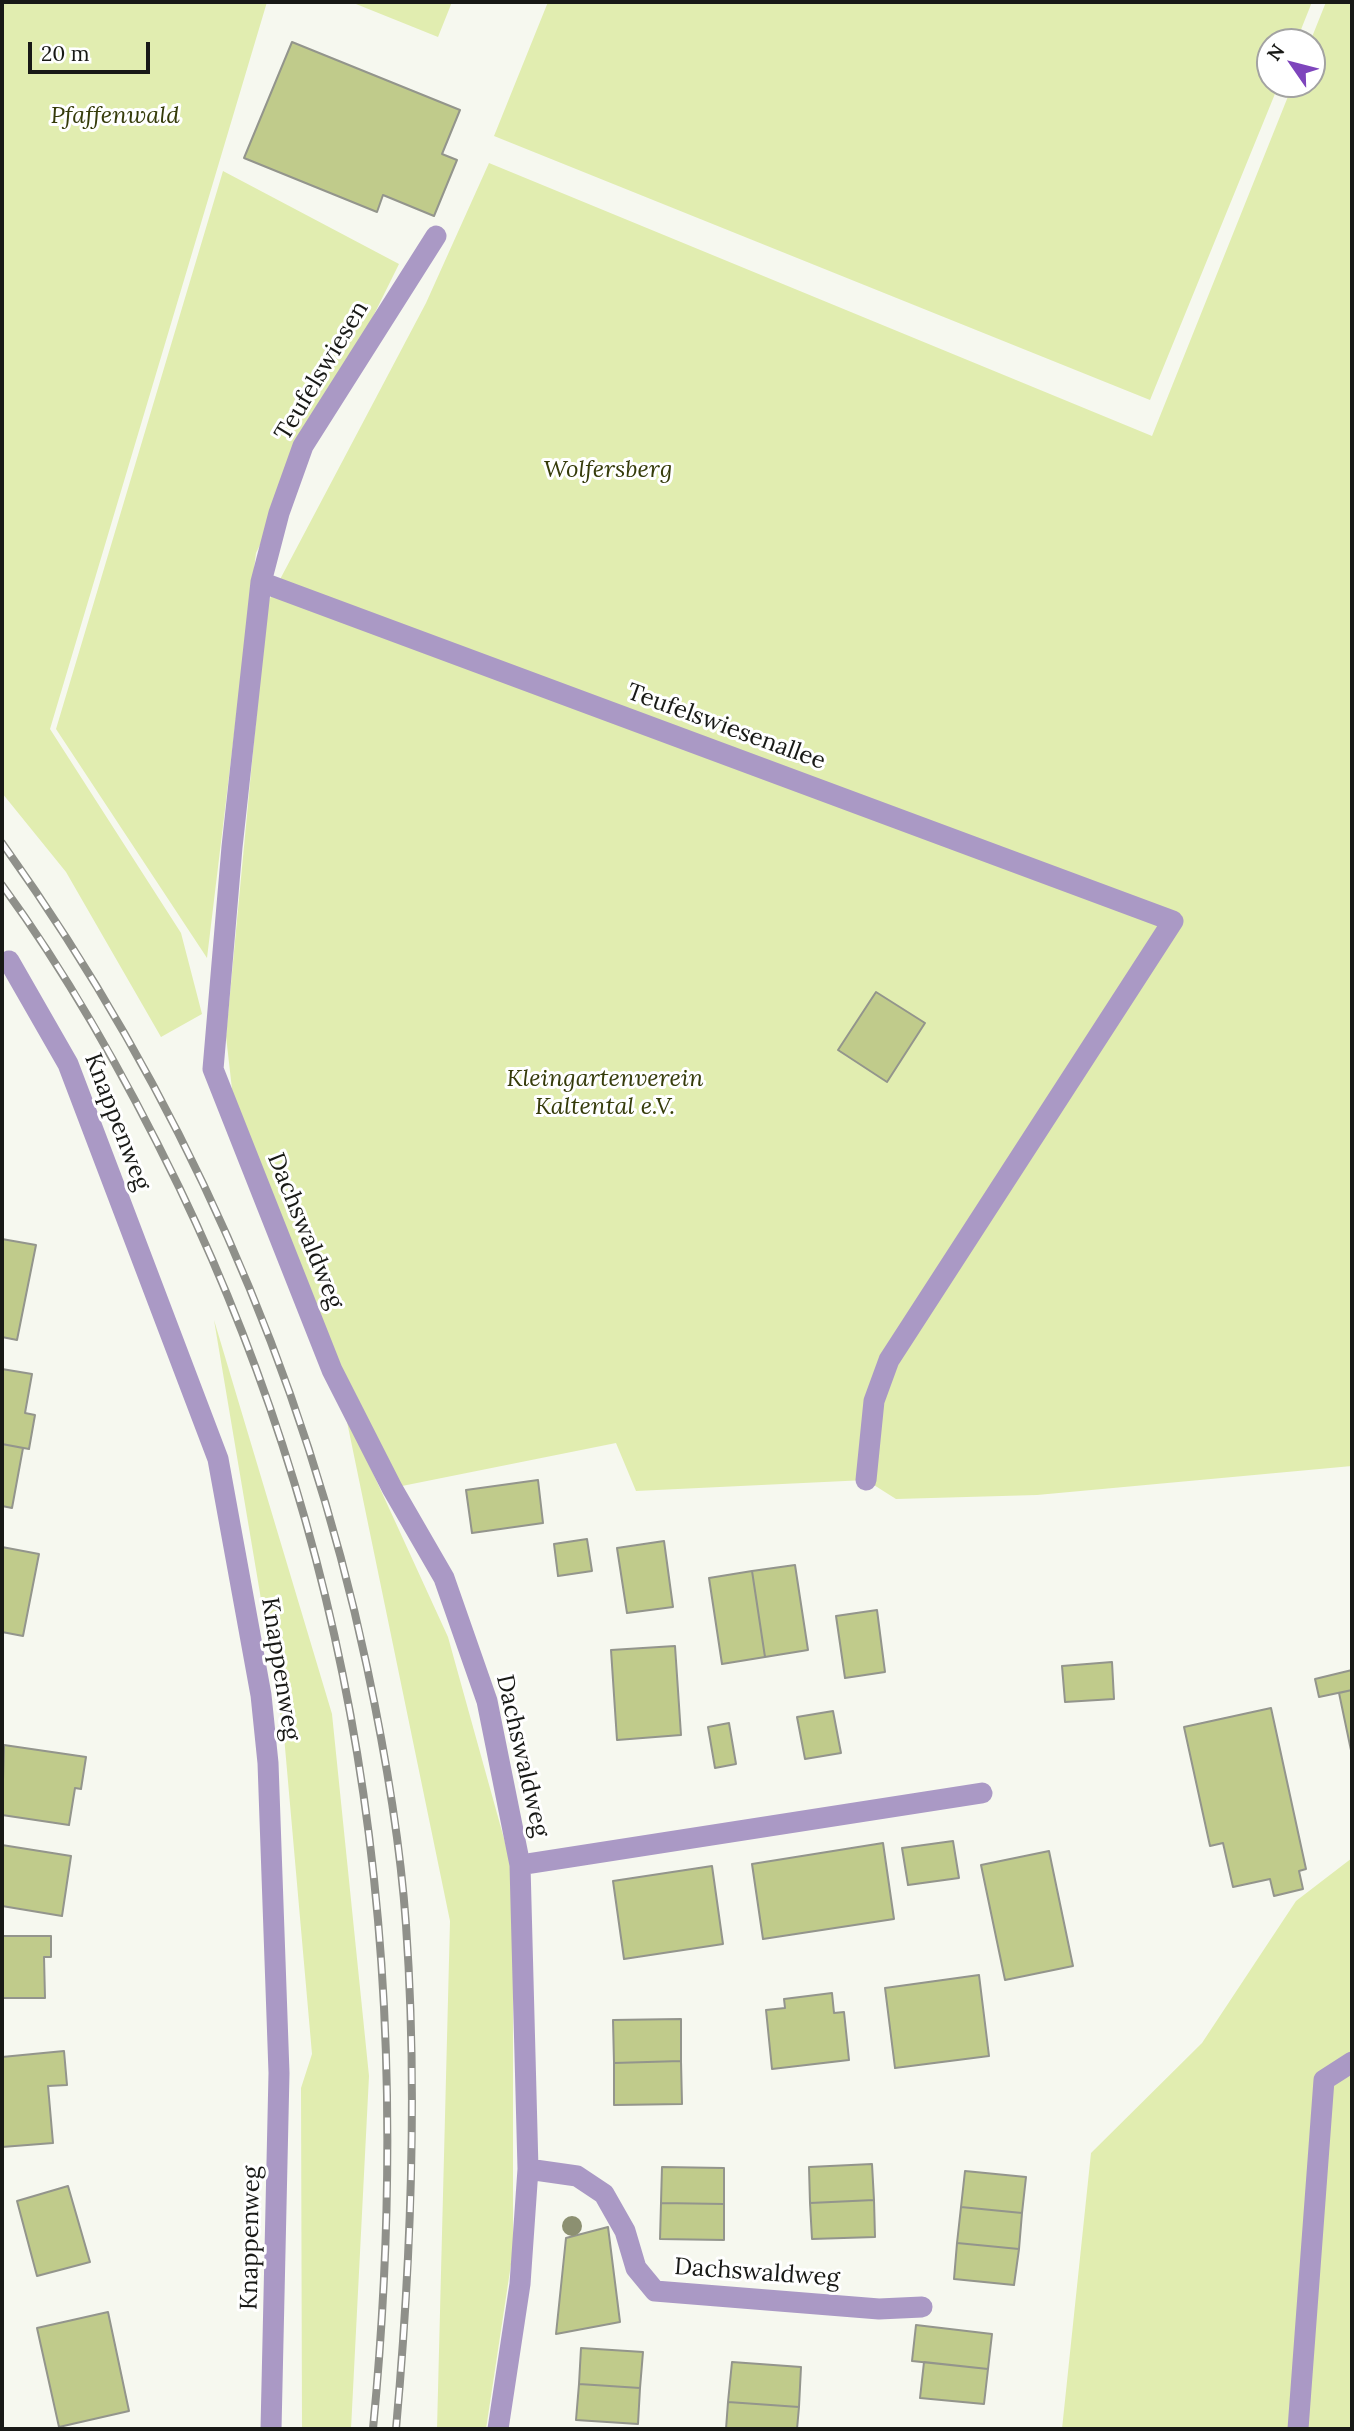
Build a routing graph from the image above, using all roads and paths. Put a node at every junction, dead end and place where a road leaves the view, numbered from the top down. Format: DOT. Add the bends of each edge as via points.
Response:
graph roads {
  1 [pos="436,236"];
  2 [pos="261,582"];
  3 [pos="9,961"];
  4 [pos="866,1480"];
  5 [pos="982,1793"];
  6 [pos="520,1865"];
  7 [pos="1352,2062"];
  8 [pos="528,2169"];
  9 [pos="922,2307"];
  10 [pos="271,2429"];
  11 [pos="498,2429"];
  12 [pos="1298,2429"];
  1 -- 2 [label="street, Teufelswiesen" via="303,446"];
  2 -- 4 [label="street, Teufelswiesenallee" via="1174,921 889,1360 874,1401"];
  2 -- 6 [label="street, Dachswaldweg" via="213,1069 332,1370 444,1578 486,1700"];
  3 -- 10 [label="street, Knappenweg" via="68,1064 218,1459 261,1695 268,1763 279,2073"];
  5 -- 6 [label="street, Dachswaldweg"];
  6 -- 8 [label="street, Dachswaldweg"];
  7 -- 12 [label="street" via="1324,2080"];
  8 -- 9 [label="street, Dachswaldweg" via="577,2176 604,2194 625,2231 636,2268 655,2291 879,2309"];
  8 -- 11 [label="street, Dachswaldweg" via="520,2284"];
}
